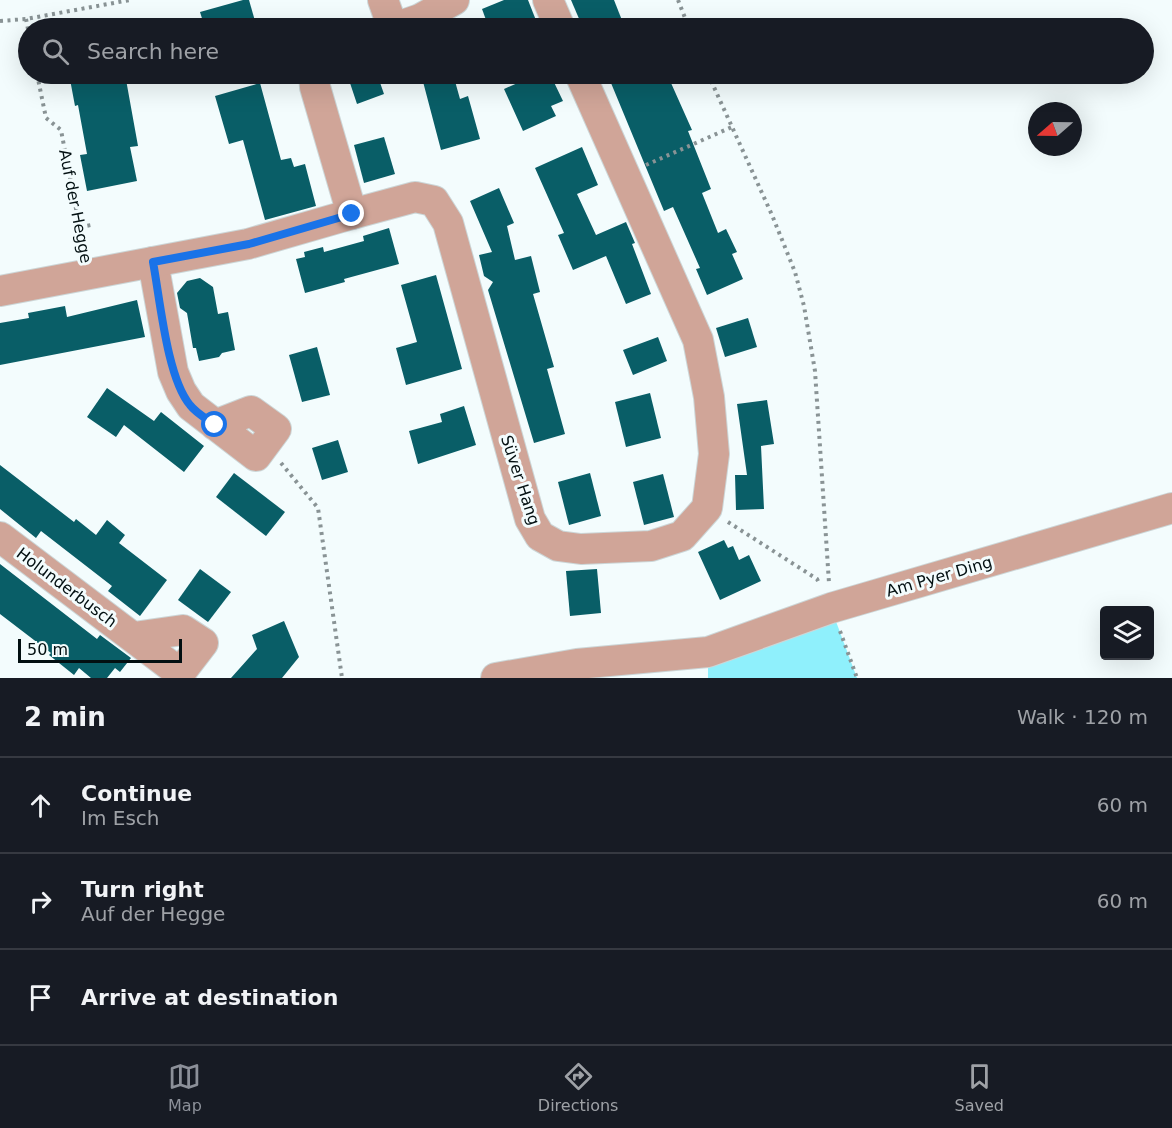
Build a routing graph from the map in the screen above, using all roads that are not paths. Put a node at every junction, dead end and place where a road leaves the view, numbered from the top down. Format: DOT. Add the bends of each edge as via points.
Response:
graph roads {
  1 [pos="383,0"];
  2 [pos="454,0"];
  3 [pos="548,0"];
  4 [pos="390,18"];
  5 [pos="422,18"];
  6 [pos="556,18"];
  7 [pos="315,84"];
  8 [pos="584,84"];
  9 [pos="352,214"];
  10 [pos="153,262"];
  11 [pos="0,291"];
  12 [pos="262,447"];
  13 [pos="1172,508"];
  14 [pos="0,537"];
  15 [pos="134,637"];
  16 [pos="708,665"];
  17 [pos="496,678"];
  1 -- 4 [label="street"];
  2 -- 5 [label="street"];
  3 -- 6 [label="street"];
  7 -- 9 [label="street"];
  8 -- 9 [label="street, Süver Hang" via="698,340 714,454 707,508 682,536 651,546 580,549 558,546 540,536 530,519 448,223 434,201 415,197"];
  9 -- 10 [label="street, Auf der Hegge" via="249,244"];
  10 -- 11 [label="street, Auf der Hegge"];
  10 -- 12 [label="street" via="173,372 181,391 191,406 256,456"];
  13 -- 16 [label="street, Am Pyer Ding" via="831,608"];
  14 -- 15 [label="street, Holunderbusch"];
  16 -- 17 [label="street, Am Pyer Ding" via="577,664"];
}
